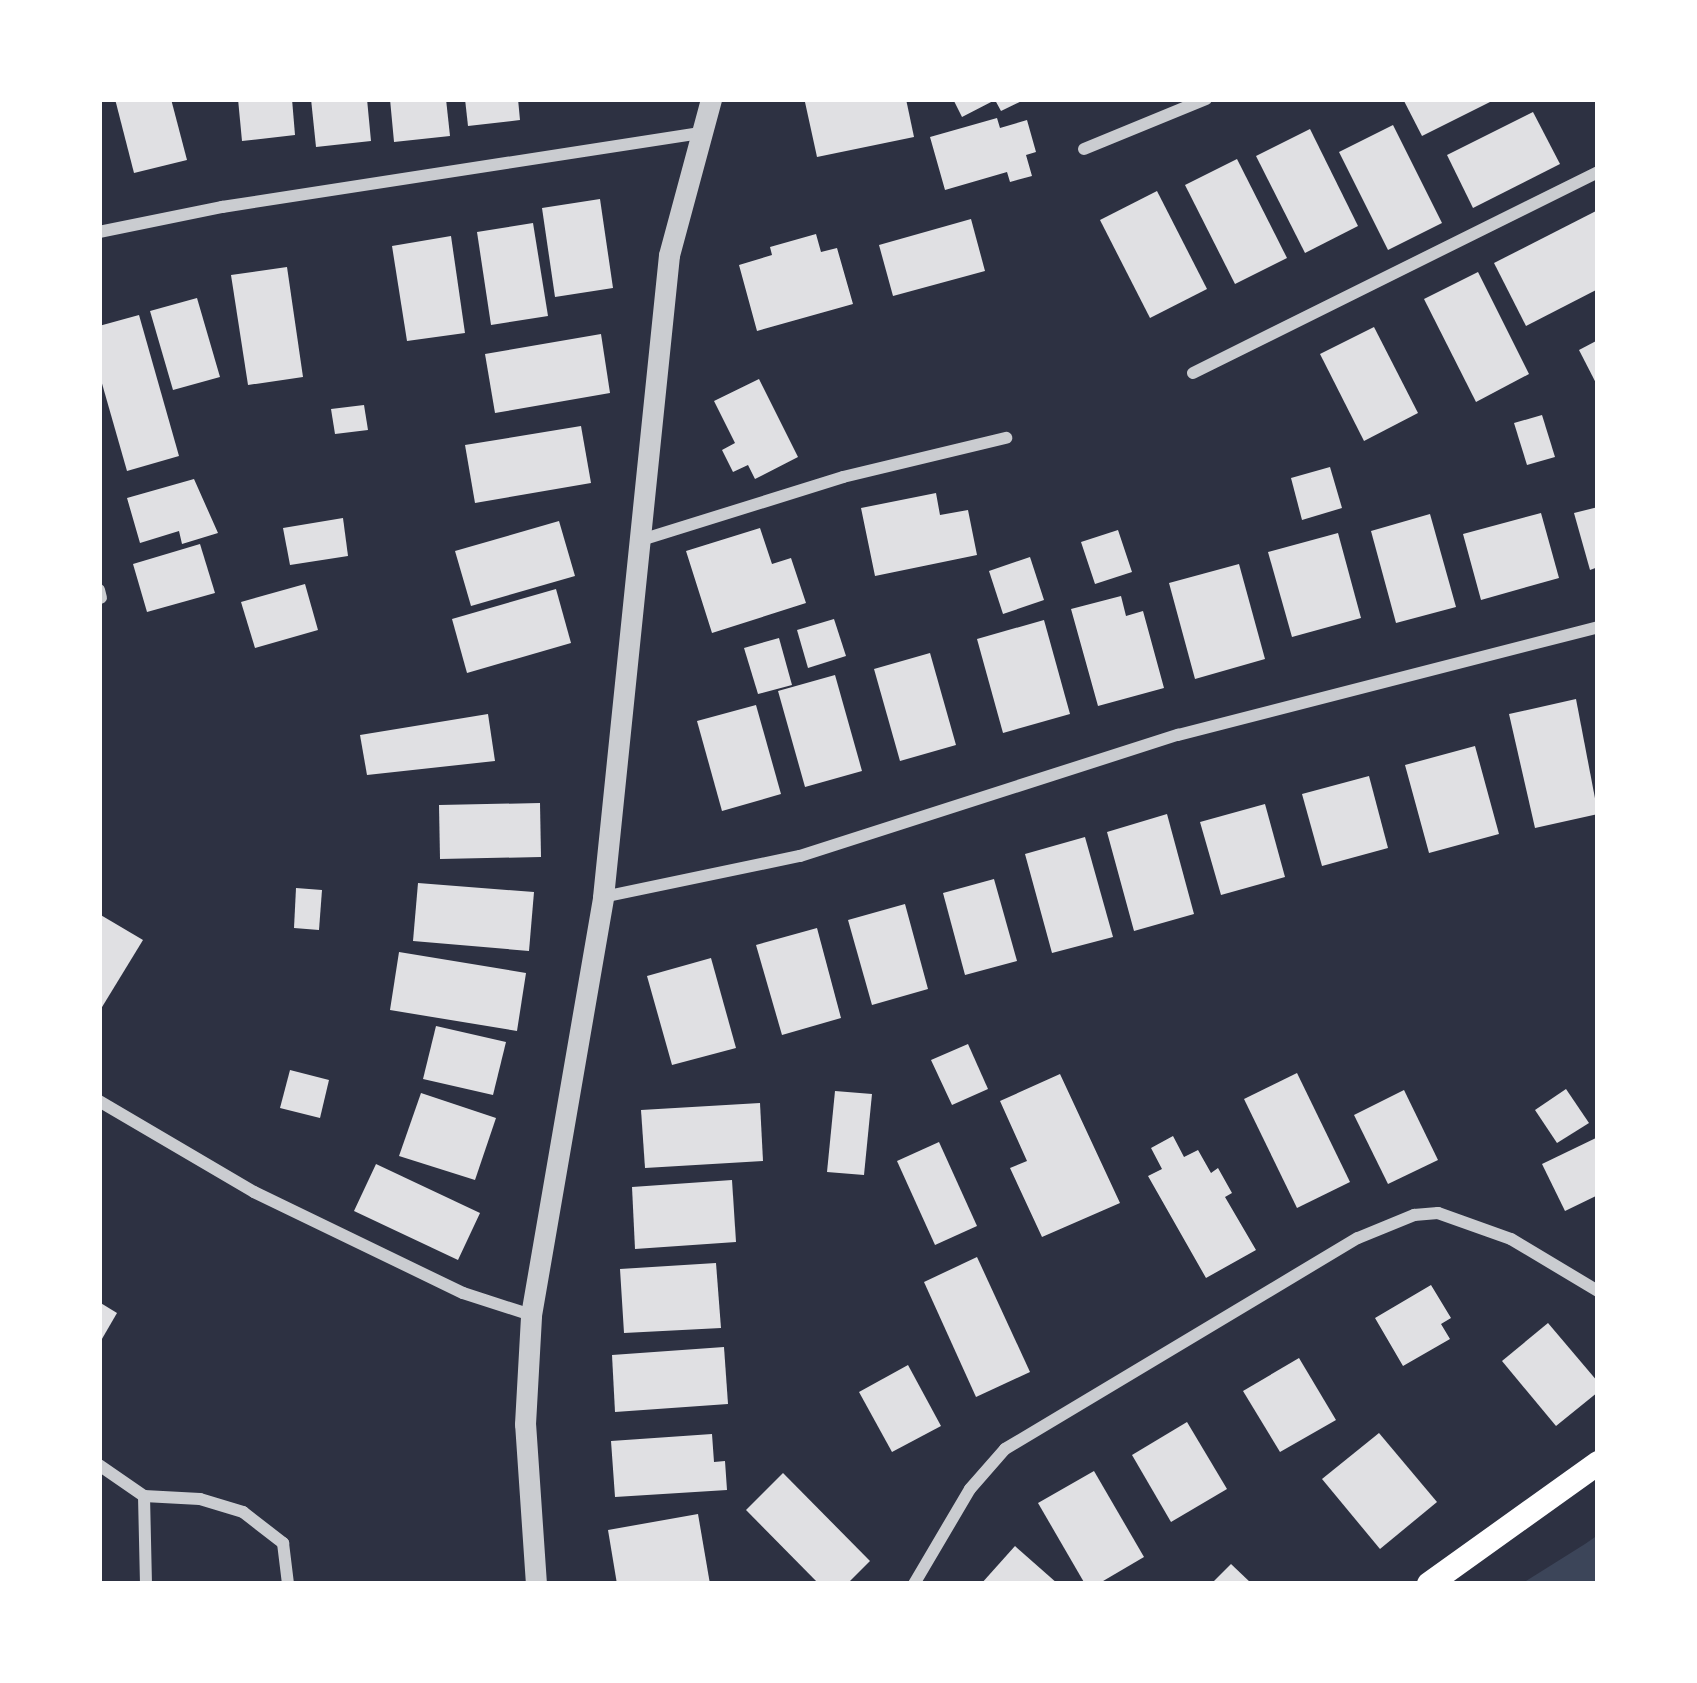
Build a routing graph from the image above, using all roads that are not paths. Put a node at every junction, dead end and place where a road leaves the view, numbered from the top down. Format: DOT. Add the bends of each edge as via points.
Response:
graph roads {
  1 [pos="711,99"];
  2 [pos="1206,99"];
  3 [pos="700,133"];
  4 [pos="1084,148"];
  5 [pos="1598,172"];
  6 [pos="99,232"];
  7 [pos="1193,373"];
  8 [pos="1006,438"];
  9 [pos="638,541"];
  10 [pos="1598,627"];
  11 [pos="603,897"];
  12 [pos="99,1101"];
  13 [pos="1598,1291"];
  14 [pos="531,1316"];
  15 [pos="1598,1463"];
  16 [pos="99,1465"];
  17 [pos="143,1496"];
  18 [pos="146,1584"];
  19 [pos="288,1584"];
  20 [pos="536,1584"];
  21 [pos="914,1584"];
  22 [pos="1429,1584"];
  1 -- 3 [label="street"];
  2 -- 4 [label="street"];
  3 -- 6 [label="street"];
  3 -- 9 [label="street" via="669,255"];
  5 -- 7 [label="street"];
  8 -- 9 [label="street" via="843,477"];
  9 -- 11 [label="street"];
  10 -- 11 [label="street" via="1178,735 800,856"];
  11 -- 14 [label="street"];
  12 -- 14 [label="street" via="254,1192 463,1293"];
  13 -- 21 [label="street" via="1510,1239 1438,1213 1358,1238 1005,1449 970,1489"];
  14 -- 20 [label="street" via="526,1464"];
  15 -- 22 [label="main road"];
  16 -- 17 [label="street"];
  17 -- 18 [label="street"];
  17 -- 19 [label="street" via="200,1499 243,1512 283,1543"];
}
